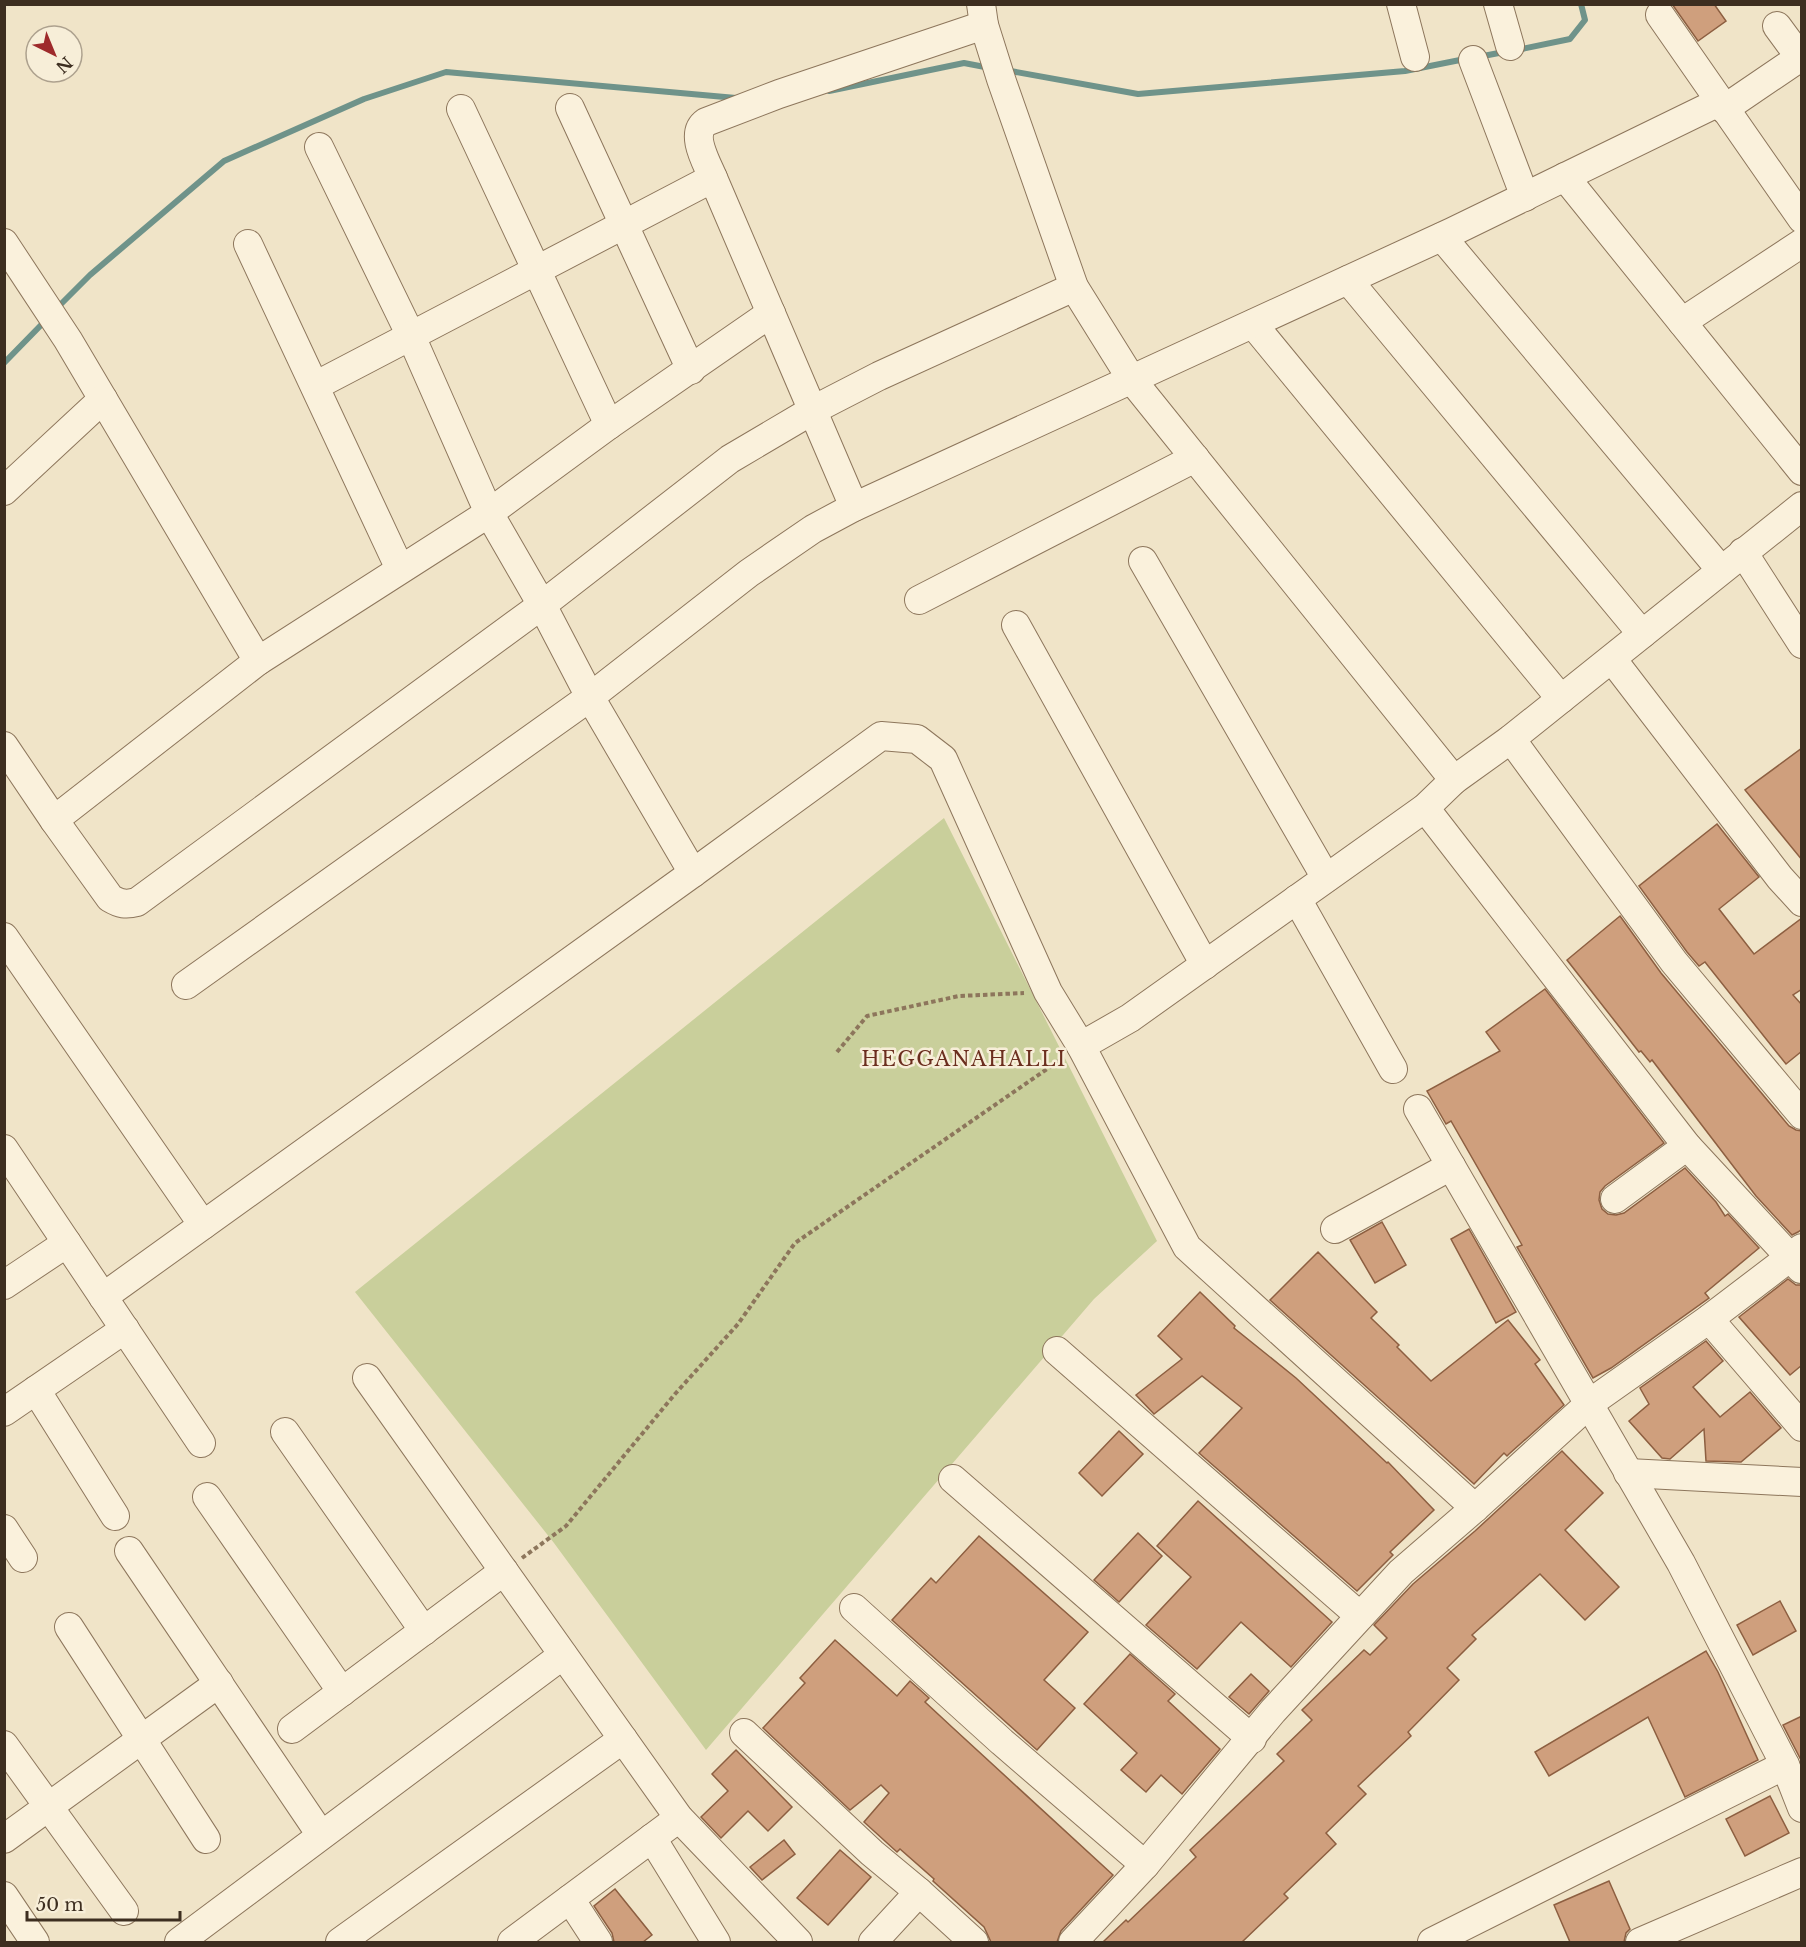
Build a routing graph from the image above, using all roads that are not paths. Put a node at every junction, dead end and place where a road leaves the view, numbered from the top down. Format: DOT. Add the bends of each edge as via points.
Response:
graph roads {
  1 [pos="1401,4"];
  2 [pos="1498,4"];
  3 [pos="982,15"];
  4 [pos="1660,15"];
  5 [pos="1777,26"];
  6 [pos="1510,46"];
  7 [pos="1414,57"];
  8 [pos="1801,58"];
  9 [pos="1473,60"];
  10 [pos="1722,105"];
  11 [pos="570,108"];
  12 [pos="461,109"];
  13 [pos="319,147"];
  14 [pos="1565,177"];
  15 [pos="713,178"];
  16 [pos="1525,197"];
  17 [pos="1802,219"];
  18 [pos="624,225"];
  19 [pos="1442,237"];
  20 [pos="4,243"];
  21 [pos="1802,243"];
  22 [pos="248,244"];
  23 [pos="537,270"];
  24 [pos="1348,280"];
  25 [pos="1074,287"];
  26 [pos="771,313"];
  27 [pos="1682,322"];
  28 [pos="1253,324"];
  29 [pos="411,336"];
  30 [pos="691,370"];
  31 [pos="1132,380"];
  32 [pos="315,386"];
  33 [pos="103,399"];
  34 [pos="813,410"];
  35 [pos="609,424"];
  36 [pos="1195,458"];
  37 [pos="1802,471"];
  38 [pos="4,491"];
  39 [pos="1802,506"];
  40 [pos="855,507"];
  41 [pos="489,513"];
  42 [pos="1743,552"];
  43 [pos="1143,561"];
  44 [pos="400,569"];
  45 [pos="1721,570"];
  46 [pos="919,600"];
  47 [pos="542,605"];
  48 [pos="1016,625"];
  49 [pos="1642,634"];
  50 [pos="1802,644"];
  51 [pos="1612,659"];
  52 [pos="258,662"];
  53 [pos="590,697"];
  54 [pos="1561,699"];
  55 [pos="1511,739"];
  56 [pos="4,746"];
  57 [pos="1454,780"];
  58 [pos="1425,808"];
  59 [pos="54,820"];
  60 [pos="693,873"];
  61 [pos="1326,878"];
  62 [pos="1297,899"];
  63 [pos="1802,902"];
  64 [pos="4,937"];
  65 [pos="1205,965"];
  66 [pos="186,984"];
  67 [pos="1081,1046"];
  68 [pos="1393,1069"];
  69 [pos="1418,1109"];
  70 [pos="1802,1115"];
  71 [pos="1687,1146"];
  72 [pos="5,1151"];
  73 [pos="1451,1166"];
  74 [pos="1615,1199"];
  75 [pos="203,1225"];
  76 [pos="1335,1229"];
  77 [pos="67,1243"];
  78 [pos="1797,1258"];
  79 [pos="4,1286"];
  80 [pos="103,1297"];
  81 [pos="1709,1319"];
  82 [pos="125,1329"];
  83 [pos="1057,1351"];
  84 [pos="367,1378"];
  85 [pos="36,1390"];
  86 [pos="1590,1403"];
  87 [pos="4,1412"];
  88 [pos="1802,1427"];
  89 [pos="285,1432"];
  90 [pos="201,1443"];
  91 [pos="1628,1473"];
  92 [pos="953,1479"];
  93 [pos="1802,1482"];
  94 [pos="207,1497"];
  95 [pos="1475,1508"];
  96 [pos="115,1516"];
  97 [pos="4,1529"];
  98 [pos="129,1551"];
  99 [pos="23,1558"];
  100 [pos="504,1571"];
  101 [pos="854,1608"];
  102 [pos="1360,1616"];
  103 [pos="69,1627"];
  104 [pos="424,1631"];
  105 [pos="563,1655"];
  106 [pos="219,1683"];
  107 [pos="342,1692"];
  108 [pos="292,1729"];
  109 [pos="744,1733"];
  110 [pos="141,1739"];
  111 [pos="623,1739"];
  112 [pos="1251,1739"];
  113 [pos="4,1745"];
  114 [pos="1785,1765"];
  115 [pos="49,1807"];
  116 [pos="1802,1808"];
  117 [pos="679,1818"];
  118 [pos="321,1835"];
  119 [pos="652,1838"];
  120 [pos="4,1839"];
  121 [pos="206,1839"];
  122 [pos="1145,1865"];
  123 [pos="1802,1872"];
  124 [pos="919,1892"];
  125 [pos="4,1896"];
  126 [pos="570,1899"];
  127 [pos="124,1911"];
  128 [pos="35,1942"];
  129 [pos="179,1942"];
  130 [pos="340,1942"];
  131 [pos="512,1942"];
  132 [pos="598,1942"];
  133 [pos="716,1942"];
  134 [pos="798,1942"];
  135 [pos="873,1942"];
  136 [pos="974,1942"];
  137 [pos="1073,1942"];
  138 [pos="1432,1942"];
  139 [pos="1640,1942"];
  1 -- 7 [label="street"];
  2 -- 6 [label="street"];
  3 -- 15 [label="street" via="706,122 699,128 699,139"];
  3 -- 25 [label="street"];
  4 -- 10 [label="street"];
  5 -- 8 [label="street"];
  8 -- 10 [label="street"];
  9 -- 16 [label="street"];
  10 -- 14 [label="street"];
  10 -- 17 [label="street"];
  11 -- 18 [label="street"];
  12 -- 23 [label="street"];
  13 -- 29 [label="street"];
  14 -- 16 [label="street"];
  14 -- 27 [label="street"];
  15 -- 18 [label="street"];
  15 -- 26 [label="street"];
  16 -- 19 [label="street"];
  18 -- 23 [label="street"];
  18 -- 30 [label="street"];
  19 -- 24 [label="street"];
  19 -- 45 [label="street"];
  20 -- 33 [label="street"];
  21 -- 27 [label="street"];
  22 -- 32 [label="street"];
  23 -- 29 [label="street"];
  23 -- 35 [label="street"];
  24 -- 28 [label="street"];
  24 -- 49 [label="street"];
  25 -- 31 [label="street"];
  25 -- 34 [label="street"];
  26 -- 30 [label="street"];
  26 -- 34 [label="street"];
  27 -- 37 [label="street"];
  28 -- 31 [label="street"];
  28 -- 54 [label="street"];
  29 -- 32 [label="street"];
  29 -- 41 [label="street"];
  30 -- 35 [label="street"];
  31 -- 36 [label="street"];
  31 -- 40 [label="street"];
  32 -- 44 [label="street"];
  33 -- 38 [label="street"];
  33 -- 52 [label="street"];
  34 -- 40 [label="street"];
  34 -- 47 [label="street" via="712,471"];
  35 -- 41 [label="street"];
  36 -- 46 [label="street"];
  36 -- 57 [label="street"];
  39 -- 42 [label="street"];
  40 -- 53 [label="street" via="813,529 749,573"];
  41 -- 44 [label="street"];
  41 -- 47 [label="street"];
  42 -- 45 [label="street"];
  42 -- 50 [label="street"];
  43 -- 61 [label="street"];
  44 -- 52 [label="street"];
  45 -- 49 [label="street"];
  47 -- 53 [label="street"];
  47 -- 59 [label="street" via="137,902 128,905 110,898"];
  48 -- 65 [label="street"];
  49 -- 51 [label="street"];
  51 -- 54 [label="street"];
  51 -- 63 [label="street"];
  52 -- 59 [label="street"];
  53 -- 60 [label="street"];
  53 -- 66 [label="street"];
  54 -- 55 [label="street"];
  55 -- 57 [label="street"];
  55 -- 70 [label="street" via="1674,962"];
  56 -- 59 [label="street"];
  57 -- 58 [label="street"];
  58 -- 61 [label="street"];
  58 -- 71 [label="street"];
  60 -- 67 [label="street" via="881,736 918,739 943,759 1048,992"];
  60 -- 75 [label="street"];
  61 -- 62 [label="street"];
  62 -- 65 [label="street"];
  62 -- 68 [label="street"];
  64 -- 75 [label="street"];
  65 -- 67 [label="street" via="1130,1018"];
  67 -- 95 [label="street" via="1187,1247"];
  69 -- 73 [label="street"];
  71 -- 74 [label="street"];
  71 -- 78 [label="street"];
  72 -- 77 [label="street"];
  73 -- 76 [label="street"];
  73 -- 86 [label="street"];
  75 -- 80 [label="street"];
  77 -- 79 [label="street"];
  77 -- 80 [label="street"];
  78 -- 81 [label="street"];
  80 -- 82 [label="street"];
  81 -- 86 [label="street"];
  81 -- 88 [label="street"];
  82 -- 85 [label="street"];
  82 -- 90 [label="street"];
  83 -- 102 [label="street"];
  84 -- 100 [label="street"];
  85 -- 87 [label="street"];
  85 -- 96 [label="street"];
  86 -- 91 [label="street"];
  86 -- 95 [label="street"];
  89 -- 104 [label="street"];
  91 -- 93 [label="street"];
  91 -- 114 [label="street" via="1681,1563"];
  92 -- 112 [label="street"];
  94 -- 107 [label="street"];
  95 -- 102 [label="street" via="1401,1572"];
  97 -- 99 [label="street"];
  98 -- 106 [label="street"];
  100 -- 104 [label="street"];
  100 -- 105 [label="street"];
  101 -- 122 [label="street"];
  102 -- 112 [label="street"];
  103 -- 110 [label="street"];
  104 -- 107 [label="street"];
  105 -- 111 [label="street"];
  105 -- 118 [label="street"];
  106 -- 110 [label="street"];
  106 -- 118 [label="street"];
  107 -- 108 [label="street"];
  109 -- 124 [label="street"];
  110 -- 115 [label="street"];
  110 -- 121 [label="street"];
  111 -- 117 [label="street"];
  111 -- 130 [label="street"];
  112 -- 122 [label="street"];
  113 -- 115 [label="street"];
  114 -- 116 [label="street"];
  114 -- 138 [label="street"];
  115 -- 120 [label="street"];
  115 -- 127 [label="street"];
  117 -- 119 [label="street"];
  117 -- 134 [label="street"];
  118 -- 129 [label="street"];
  119 -- 126 [label="street"];
  119 -- 133 [label="street"];
  122 -- 137 [label="street"];
  123 -- 139 [label="street"];
  124 -- 135 [label="street"];
  124 -- 136 [label="street"];
  125 -- 128 [label="street"];
  126 -- 131 [label="street"];
  126 -- 132 [label="street"];
}
